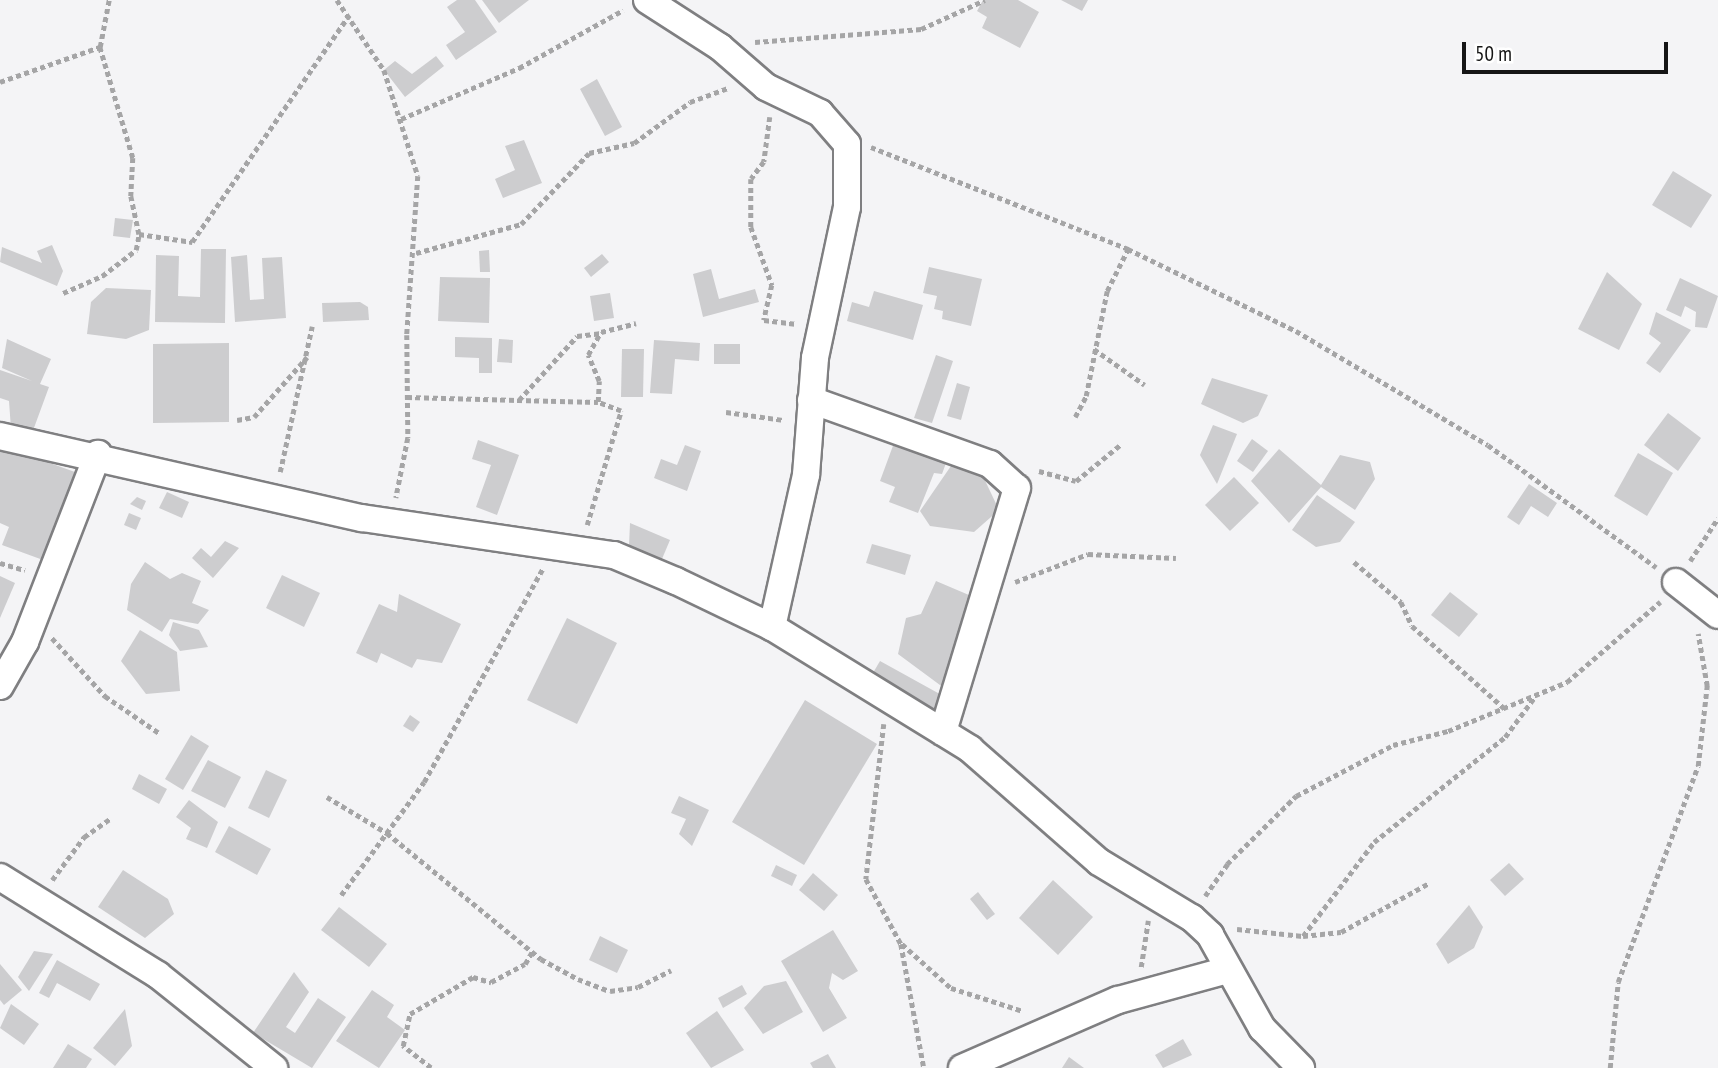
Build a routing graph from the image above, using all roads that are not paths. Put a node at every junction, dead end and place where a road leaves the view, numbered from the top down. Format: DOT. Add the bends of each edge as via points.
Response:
graph roads {
  1 [pos="640,3"];
  2 [pos="810,412"];
  3 [pos="0,436"];
  4 [pos="98,454"];
  5 [pos="1676,582"];
  6 [pos="1709,608"];
  7 [pos="772,627"];
  8 [pos="0,686"];
  9 [pos="943,732"];
  10 [pos="0,877"];
  11 [pos="1228,970"];
  12 [pos="274,1068"];
  13 [pos="962,1068"];
  14 [pos="1301,1068"];
  1 -- 2 [label="street" via="720,47 766,87 820,113 843,136 850,162 847,207"];
  2 -- 7 [label="street" via="806,475"];
  2 -- 9 [label="street" via="921,435 1010,476 1017,488"];
  3 -- 4 [label="street"];
  4 -- 7 [label="street" via="256,496 643,565"];
  4 -- 8 [label="street" via="31,625"];
  5 -- 6 [label="street"];
  7 -- 9 [label="street"];
  9 -- 11 [label="street" via="992,766 1100,862 1195,921"];
  10 -- 12 [label="street" via="158,975"];
  11 -- 13 [label="street" via="1143,993"];
  11 -- 14 [label="street" via="1262,1028"];
}
